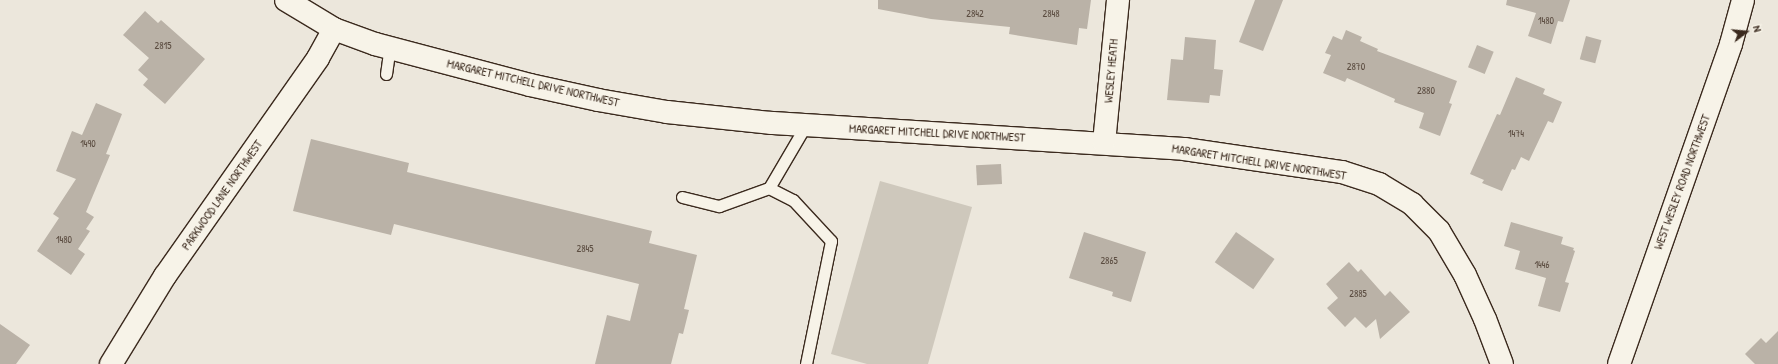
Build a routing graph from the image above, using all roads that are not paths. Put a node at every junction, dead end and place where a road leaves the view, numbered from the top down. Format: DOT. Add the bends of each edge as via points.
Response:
graph roads {
  1 [pos="286,0"];
  2 [pos="1118,0"];
  3 [pos="1743,0"];
  4 [pos="334,29"];
  5 [pos="390,48"];
  6 [pos="386,74"];
  7 [pos="806,125"];
  8 [pos="1104,143"];
  9 [pos="769,188"];
  10 [pos="682,197"];
  11 [pos="111,364"];
  12 [pos="806,364"];
  13 [pos="1502,364"];
  14 [pos="1619,364"];
  1 -- 4 [label="street, MARGARET MITCHELL DRIVE NORTHWEST"];
  2 -- 8 [label="street, WESLEY HEATH"];
  3 -- 14 [label="street, WEST WESLEY ROAD NORTHWEST" via="1731,44"];
  4 -- 5 [label="street, MARGARET MITCHELL DRIVE NORTHWEST"];
  4 -- 11 [label="street, PARKWOOD LANE NORTHWEST" via="318,58 165,276"];
  5 -- 6 [label="lane"];
  5 -- 7 [label="street, MARGARET MITCHELL DRIVE NORTHWEST" via="598,100 668,112"];
  7 -- 8 [label="street, MARGARET MITCHELL DRIVE NORTHWEST"];
  7 -- 9 [label="lane"];
  8 -- 13 [label="street, MARGARET MITCHELL DRIVE NORTHWEST" via="1184,149 1342,172 1379,184 1412,204 1439,231 1465,275"];
  9 -- 10 [label="lane" via="719,206"];
  9 -- 12 [label="lane" via="793,200 831,241"];
}
